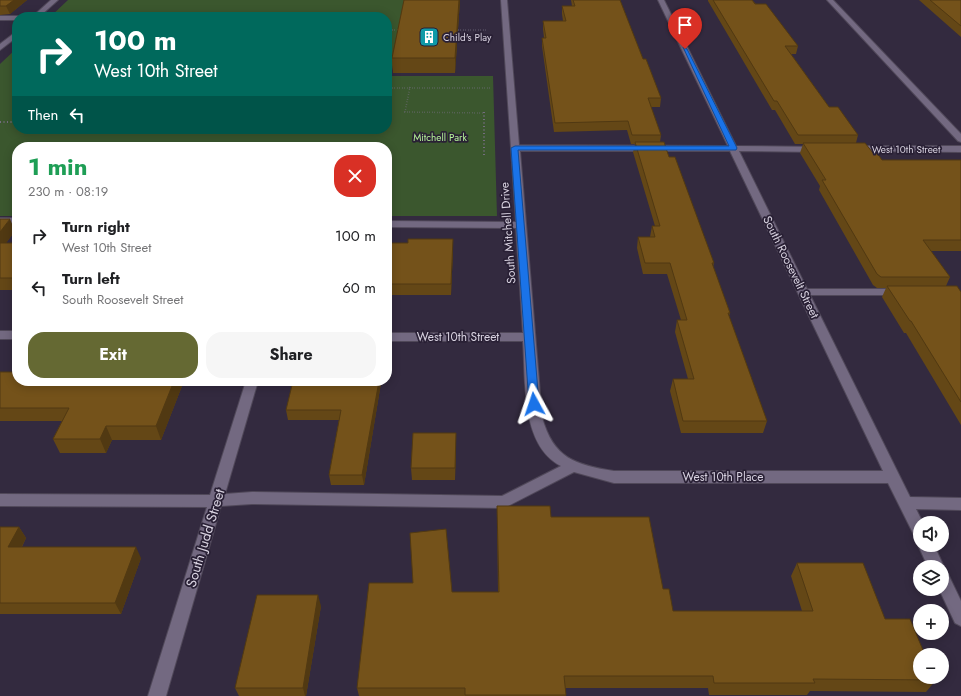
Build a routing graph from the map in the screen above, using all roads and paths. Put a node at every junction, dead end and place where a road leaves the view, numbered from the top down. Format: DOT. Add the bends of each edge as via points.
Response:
graph roads {
  1 [pos="55,0"];
  2 [pos="504,0"];
  3 [pos="661,0"];
  4 [pos="830,0"];
  5 [pos="41,12"];
  6 [pos="0,18"];
  7 [pos="12,18"];
  8 [pos="392,30"];
  9 [pos="402,30"];
  10 [pos="458,30"];
  11 [pos="486,30"];
  12 [pos="12,37"];
  13 [pos="0,48"];
  14 [pos="410,87"];
  15 [pos="392,88"];
  16 [pos="510,88"];
  17 [pos="0,122"];
  18 [pos="12,122"];
  19 [pos="961,139"];
  20 [pos="515,148"];
  21 [pos="733,148"];
  22 [pos="827,149"];
  23 [pos="842,149"];
  24 [pos="961,149"];
  25 [pos="484,156"];
  26 [pos="0,221"];
  27 [pos="12,221"];
  28 [pos="392,224"];
  29 [pos="521,225"];
  30 [pos="803,292"];
  31 [pos="913,292"];
  32 [pos="0,335"];
  33 [pos="12,335"];
  34 [pos="392,336"];
  35 [pos="529,337"];
  36 [pos="250,386"];
  37 [pos="556,458"];
  38 [pos="572,467"];
  39 [pos="893,478"];
  40 [pos="0,500"];
  41 [pos="216,501"];
  42 [pos="906,503"];
  43 [pos="961,504"];
  44 [pos="913,518"];
  45 [pos="949,593"];
  46 [pos="961,618"];
  47 [pos="157,696"];
  1 -- 5 [label="street"];
  2 -- 16 [label="street, South Mitchell Drive"];
  3 -- 21 [label="street, South Roosevelt Street"];
  4 -- 19 [label="street"];
  6 -- 7 [label="street"];
  8 -- 9 [label="path"];
  10 -- 11 [label="path"];
  12 -- 13 [label="street"];
  14 -- 15 [label="path"];
  14 -- 16 [label="path"];
  14 -- 25 [label="path" via="405,112 484,112"];
  16 -- 20 [label="street, South Mitchell Drive"];
  17 -- 18 [label="path"];
  20 -- 21 [label="street"];
  20 -- 29 [label="street, South Mitchell Drive"];
  21 -- 22 [label="street"];
  21 -- 30 [label="street, South Roosevelt Street"];
  23 -- 24 [label="street, West 10th Street"];
  26 -- 27 [label="street"];
  28 -- 29 [label="street"];
  29 -- 35 [label="street, South Mitchell Drive"];
  30 -- 31 [label="street"];
  30 -- 39 [label="street, South Roosevelt Street"];
  32 -- 33 [label="street"];
  34 -- 35 [label="street, West 10th Street"];
  35 -- 37 [label="street, South Mitchell Drive" via="538,430"];
  36 -- 41 [label="street, South Judd Street"];
  37 -- 38 [label="street, West 10th Place"];
  38 -- 39 [label="street, West 10th Place" via="614,477"];
  38 -- 41 [label="street" via="504,502 252,498"];
  39 -- 42 [label="street, South Roosevelt Street"];
  40 -- 41 [label="street"];
  41 -- 47 [label="street, South Judd Street"];
  42 -- 43 [label="street"];
  42 -- 44 [label="street, South Roosevelt Street"];
  45 -- 46 [label="street"];
}
